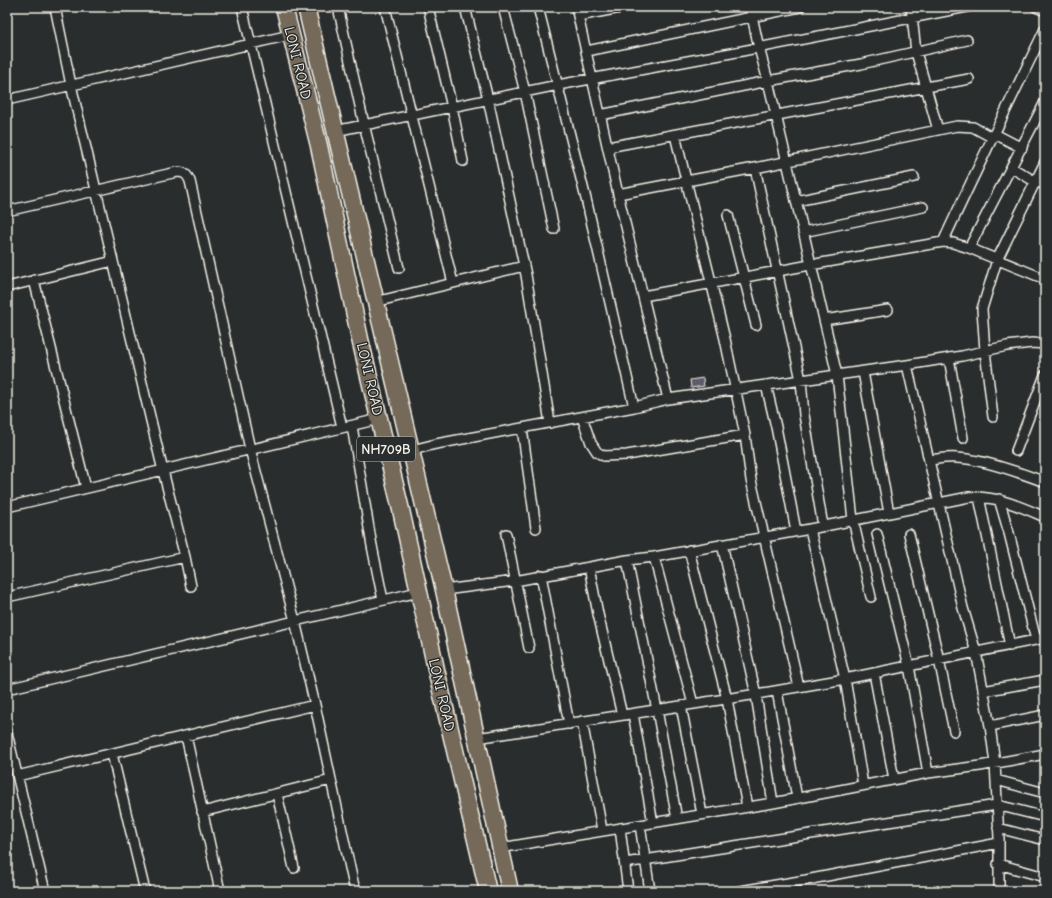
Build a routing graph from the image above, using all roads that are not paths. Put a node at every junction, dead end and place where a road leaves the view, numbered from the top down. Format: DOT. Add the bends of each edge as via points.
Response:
graph roads {
  1 [pos="55,7"];
  2 [pos="242,7"];
  3 [pos="284,7"];
  4 [pos="306,7"];
  5 [pos="338,7"];
  6 [pos="385,7"];
  7 [pos="428,7"];
  8 [pos="465,7"];
  9 [pos="503,7"];
  10 [pos="538,7"];
  11 [pos="626,7"];
  12 [pos="750,7"];
  13 [pos="800,7"];
  14 [pos="911,7"];
  15 [pos="963,7"];
  16 [pos="1036,7"];
  17 [pos="577,12"];
  18 [pos="1045,12"];
  19 [pos="753,17"];
  20 [pos="913,17"];
  21 [pos="1045,29"];
  22 [pos="290,35"];
  23 [pos="967,40"];
  24 [pos="251,43"];
  25 [pos="759,48"];
  26 [pos="587,51"];
  27 [pos="916,52"];
  28 [pos="592,79"];
  29 [pos="969,79"];
  30 [pos="768,81"];
  31 [pos="71,85"];
  32 [pos="558,85"];
  33 [pos="926,87"];
  34 [pos="525,92"];
  35 [pos="488,99"];
  36 [pos="7,100"];
  37 [pos="1045,102"];
  38 [pos="452,107"];
  39 [pos="600,115"];
  40 [pos="411,116"];
  41 [pos="776,116"];
  42 [pos="364,124"];
  43 [pos="938,130"];
  44 [pos="335,131"];
  45 [pos="675,135"];
  46 [pos="994,136"];
  47 [pos="608,147"];
  48 [pos="1022,148"];
  49 [pos="463,161"];
  50 [pos="787,162"];
  51 [pos="1045,162"];
  52 [pos="755,168"];
  53 [pos="1012,168"];
  54 [pos="914,177"];
  55 [pos="686,181"];
  56 [pos="1036,182"];
  57 [pos="1045,184"];
  58 [pos="97,191"];
  59 [pos="618,194"];
  60 [pos="796,201"];
  61 [pos="924,207"];
  62 [pos="7,210"];
  63 [pos="728,215"];
  64 [pos="554,230"];
  65 [pos="803,232"];
  66 [pos="943,242"];
  67 [pos="969,248"];
  68 [pos="997,260"];
  69 [pos="113,261"];
  70 [pos="810,265"];
  71 [pos="524,266"];
  72 [pos="399,268"];
  73 [pos="778,271"];
  74 [pos="744,277"];
  75 [pos="1045,279"];
  76 [pos="34,280"];
  77 [pos="453,283"];
  78 [pos="712,283"];
  79 [pos="7,287"];
  80 [pos="643,296"];
  81 [pos="375,302"];
  82 [pos="888,310"];
  83 [pos="824,320"];
  84 [pos="756,325"];
  85 [pos="1045,344"];
  86 [pos="985,350"];
  87 [pos="950,358"];
  88 [pos="907,365"];
  89 [pos="864,372"];
  90 [pos="837,375"];
  91 [pos="1045,376"];
  92 [pos="801,380"];
  93 [pos="766,385"];
  94 [pos="734,390"];
  95 [pos="668,399"];
  96 [pos="634,407"];
  97 [pos="582,417"];
  98 [pos="993,417"];
  99 [pos="379,419"];
  100 [pos="550,423"];
  101 [pos="352,426"];
  102 [pos="342,427"];
  103 [pos="522,428"];
  104 [pos="745,435"];
  105 [pos="963,438"];
  106 [pos="250,449"];
  107 [pos="412,450"];
  108 [pos="1016,452"];
  109 [pos="929,460"];
  110 [pos="163,471"];
  111 [pos="1045,482"];
  112 [pos="86,488"];
  113 [pos="978,497"];
  114 [pos="999,499"];
  115 [pos="939,504"];
  116 [pos="7,507"];
  117 [pos="889,513"];
  118 [pos="1045,517"];
  119 [pos="853,520"];
  120 [pos="823,526"];
  121 [pos="536,528"];
  122 [pos="810,528"];
  123 [pos="796,531"];
  124 [pos="506,534"];
  125 [pos="877,534"];
  126 [pos="909,534"];
  127 [pos="764,537"];
  128 [pos="722,544"];
  129 [pos="689,550"];
  130 [pos="185,557"];
  131 [pos="654,557"];
  132 [pos="627,560"];
  133 [pos="589,567"];
  134 [pos="541,575"];
  135 [pos="515,581"];
  136 [pos="191,586"];
  137 [pos="444,590"];
  138 [pos="418,592"];
  139 [pos="7,597"];
  140 [pos="871,597"];
  141 [pos="383,600"];
  142 [pos="295,621"];
  143 [pos="1041,639"];
  144 [pos="1010,646"];
  145 [pos="529,648"];
  146 [pos="976,652"];
  147 [pos="939,660"];
  148 [pos="909,666"];
  149 [pos="874,673"];
  150 [pos="845,679"];
  151 [pos="1045,680"];
  152 [pos="799,687"];
  153 [pos="7,689"];
  154 [pos="777,691"];
  155 [pos="983,691"];
  156 [pos="756,695"];
  157 [pos="727,699"];
  158 [pos="693,704"];
  159 [pos="315,705"];
  160 [pos="681,706"];
  161 [pos="657,710"];
  162 [pos="633,714"];
  163 [pos="622,715"];
  164 [pos="1045,715"];
  165 [pos="582,721"];
  166 [pos="569,724"];
  167 [pos="990,726"];
  168 [pos="954,731"];
  169 [pos="7,733"];
  170 [pos="186,736"];
  171 [pos="478,738"];
  172 [pos="112,754"];
  173 [pos="1045,754"];
  174 [pos="995,763"];
  175 [pos="928,773"];
  176 [pos="17,776"];
  177 [pos="894,779"];
  178 [pos="331,780"];
  179 [pos="996,780"];
  180 [pos="863,785"];
  181 [pos="1045,793"];
  182 [pos="277,794"];
  183 [pos="797,798"];
  184 [pos="773,803"];
  185 [pos="997,805"];
  186 [pos="747,807"];
  187 [pos="202,812"];
  188 [pos="702,814"];
  189 [pos="1045,816"];
  190 [pos="677,819"];
  191 [pos="653,823"];
  192 [pos="640,826"];
  193 [pos="620,828"];
  194 [pos="998,828"];
  195 [pos="602,830"];
  196 [pos="1045,840"];
  197 [pos="999,843"];
  198 [pos="500,848"];
  199 [pos="645,860"];
  200 [pos="624,863"];
  201 [pos="998,864"];
  202 [pos="294,868"];
  203 [pos="1045,877"];
  204 [pos="45,891"];
  205 [pos="144,891"];
  206 [pos="220,891"];
  207 [pos="355,891"];
  208 [pos="488,891"];
  209 [pos="510,891"];
  210 [pos="628,891"];
  211 [pos="650,891"];
  212 [pos="740,891"];
  213 [pos="999,891"];
  1 -- 31 [label="street"];
  2 -- 24 [label="street"];
  3 -- 22 [label="highway, LONI ROAD / NH709B"];
  4 -- 44 [label="highway, LONI ROAD / NH709B"];
  5 -- 42 [label="street"];
  6 -- 40 [label="street"];
  7 -- 38 [label="street"];
  8 -- 35 [label="street"];
  9 -- 34 [label="street"];
  10 -- 32 [label="street"];
  11 -- 17 [label="street"];
  12 -- 19 [label="street"];
  13 -- 19 [label="street"];
  14 -- 20 [label="street"];
  15 -- 20 [label="street"];
  16 -- 18 [label="street"];
  17 -- 26 [label="street"];
  19 -- 25 [label="street"];
  19 -- 26 [label="street"];
  20 -- 25 [label="street"];
  20 -- 27 [label="street"];
  21 -- 46 [label="street"];
  22 -- 24 [label="street"];
  22 -- 99 [label="highway, LONI ROAD / NH709B" via="318,146"];
  23 -- 27 [label="street"];
  24 -- 31 [label="street"];
  24 -- 102 [label="street"];
  25 -- 28 [label="street"];
  25 -- 30 [label="street"];
  26 -- 28 [label="street"];
  27 -- 30 [label="street"];
  27 -- 33 [label="street"];
  28 -- 32 [label="street"];
  28 -- 39 [label="street"];
  29 -- 33 [label="street"];
  30 -- 39 [label="street"];
  30 -- 41 [label="street"];
  31 -- 36 [label="street"];
  31 -- 58 [label="street"];
  32 -- 34 [label="street"];
  32 -- 96 [label="street"];
  33 -- 41 [label="street"];
  33 -- 43 [label="street"];
  34 -- 35 [label="street"];
  34 -- 64 [label="street"];
  35 -- 38 [label="street"];
  35 -- 71 [label="street"];
  37 -- 48 [label="street"];
  38 -- 40 [label="street"];
  38 -- 49 [label="street"];
  39 -- 47 [label="street"];
  40 -- 42 [label="street"];
  40 -- 77 [label="street"];
  41 -- 45 [label="street"];
  41 -- 50 [label="street"];
  42 -- 44 [label="street"];
  42 -- 72 [label="street"];
  43 -- 46 [label="street" via="966,126"];
  43 -- 50 [label="street"];
  44 -- 81 [label="highway, LONI ROAD / NH709B"];
  45 -- 47 [label="street"];
  45 -- 55 [label="street"];
  46 -- 48 [label="street"];
  46 -- 66 [label="street"];
  47 -- 59 [label="street"];
  48 -- 53 [label="street"];
  50 -- 52 [label="street"];
  50 -- 60 [label="street"];
  51 -- 56 [label="street"];
  52 -- 55 [label="street"];
  52 -- 73 [label="street"];
  53 -- 56 [label="street"];
  53 -- 67 [label="street"];
  54 -- 60 [label="street"];
  55 -- 59 [label="street"];
  55 -- 78 [label="street"];
  56 -- 57 [label="street"];
  56 -- 68 [label="street"];
  58 -- 62 [label="street"];
  58 -- 69 [label="street"];
  58 -- 106 [label="street" via="177,172 187,175"];
  59 -- 80 [label="street"];
  60 -- 65 [label="street"];
  61 -- 65 [label="street"];
  63 -- 74 [label="street"];
  65 -- 70 [label="street"];
  66 -- 67 [label="street"];
  66 -- 70 [label="street"];
  67 -- 68 [label="street"];
  68 -- 75 [label="street"];
  68 -- 86 [label="street" via="982,309"];
  69 -- 76 [label="street"];
  69 -- 110 [label="street"];
  70 -- 73 [label="street"];
  70 -- 83 [label="street"];
  71 -- 77 [label="street"];
  71 -- 100 [label="street"];
  73 -- 74 [label="street"];
  73 -- 92 [label="street"];
  74 -- 78 [label="street"];
  74 -- 84 [label="street"];
  76 -- 79 [label="street"];
  76 -- 112 [label="street"];
  77 -- 81 [label="street"];
  78 -- 80 [label="street"];
  78 -- 94 [label="street"];
  80 -- 95 [label="street"];
  81 -- 107 [label="highway, LONI ROAD / NH709B"];
  82 -- 83 [label="street"];
  83 -- 90 [label="street"];
  85 -- 86 [label="street" via="1032,343"];
  86 -- 87 [label="street"];
  86 -- 98 [label="street"];
  87 -- 88 [label="street"];
  87 -- 105 [label="street"];
  88 -- 89 [label="street"];
  88 -- 109 [label="street"];
  89 -- 90 [label="street"];
  89 -- 117 [label="street"];
  90 -- 92 [label="street"];
  90 -- 119 [label="street"];
  91 -- 108 [label="street"];
  92 -- 93 [label="street"];
  92 -- 120 [label="street" via="804,415"];
  93 -- 94 [label="street"];
  93 -- 123 [label="street"];
  94 -- 95 [label="street"];
  94 -- 104 [label="street"];
  95 -- 96 [label="street"];
  96 -- 97 [label="street"];
  97 -- 100 [label="street"];
  97 -- 104 [label="street" via="591,443 597,452 604,456 627,455"];
  99 -- 101 [label="street"];
  99 -- 138 [label="highway, LONI ROAD / NH709B"];
  100 -- 103 [label="street"];
  101 -- 102 [label="street"];
  101 -- 141 [label="street"];
  102 -- 106 [label="street"];
  103 -- 107 [label="street"];
  103 -- 121 [label="street"];
  104 -- 127 [label="street" via="751,480"];
  106 -- 110 [label="street"];
  106 -- 142 [label="street"];
  107 -- 137 [label="highway, LONI ROAD / NH709B"];
  109 -- 111 [label="street" via="965,459 1004,468"];
  109 -- 115 [label="street"];
  110 -- 112 [label="street"];
  110 -- 130 [label="street"];
  112 -- 116 [label="street"];
  113 -- 114 [label="street"];
  113 -- 115 [label="street"];
  113 -- 144 [label="street"];
  114 -- 118 [label="street"];
  114 -- 143 [label="street"];
  115 -- 117 [label="street"];
  115 -- 146 [label="street"];
  117 -- 119 [label="street"];
  119 -- 120 [label="street"];
  119 -- 140 [label="street"];
  120 -- 122 [label="street"];
  122 -- 123 [label="street"];
  122 -- 150 [label="street"];
  123 -- 127 [label="street"];
  124 -- 135 [label="street"];
  125 -- 148 [label="street"];
  126 -- 147 [label="street"];
  127 -- 128 [label="street"];
  127 -- 152 [label="street"];
  128 -- 129 [label="street"];
  128 -- 156 [label="street"];
  129 -- 131 [label="street"];
  129 -- 157 [label="street"];
  130 -- 136 [label="street"];
  130 -- 139 [label="street"];
  131 -- 132 [label="street"];
  131 -- 158 [label="street"];
  132 -- 133 [label="street"];
  132 -- 161 [label="street"];
  133 -- 134 [label="street"];
  133 -- 163 [label="street"];
  134 -- 135 [label="street"];
  134 -- 166 [label="street"];
  135 -- 137 [label="street"];
  135 -- 145 [label="street"];
  137 -- 171 [label="highway, LONI ROAD / NH709B"];
  138 -- 141 [label="street"];
  138 -- 208 [label="highway, LONI ROAD / NH709B"];
  141 -- 142 [label="street"];
  142 -- 153 [label="street"];
  142 -- 159 [label="street"];
  143 -- 144 [label="street"];
  144 -- 146 [label="street"];
  146 -- 147 [label="street"];
  146 -- 155 [label="street"];
  147 -- 148 [label="street"];
  147 -- 168 [label="street"];
  148 -- 149 [label="street"];
  148 -- 175 [label="street"];
  149 -- 150 [label="street"];
  149 -- 177 [label="street"];
  150 -- 152 [label="street"];
  150 -- 180 [label="street"];
  151 -- 155 [label="street"];
  152 -- 154 [label="street"];
  154 -- 156 [label="street"];
  154 -- 183 [label="street"];
  155 -- 167 [label="street"];
  156 -- 157 [label="street"];
  156 -- 184 [label="street"];
  157 -- 158 [label="street"];
  157 -- 186 [label="street"];
  158 -- 160 [label="street"];
  159 -- 170 [label="street"];
  159 -- 178 [label="street"];
  160 -- 161 [label="street"];
  160 -- 188 [label="street"];
  161 -- 162 [label="street"];
  161 -- 190 [label="street"];
  162 -- 163 [label="street"];
  162 -- 191 [label="street"];
  163 -- 165 [label="street"];
  164 -- 167 [label="street"];
  165 -- 166 [label="street"];
  165 -- 195 [label="street"];
  166 -- 171 [label="street"];
  167 -- 174 [label="street"];
  169 -- 176 [label="street"];
  170 -- 172 [label="street"];
  170 -- 187 [label="street"];
  171 -- 198 [label="highway, LONI ROAD / NH709B"];
  172 -- 176 [label="street"];
  172 -- 205 [label="street"];
  173 -- 174 [label="street"];
  174 -- 175 [label="street"];
  174 -- 179 [label="street"];
  175 -- 177 [label="street"];
  176 -- 204 [label="street"];
  177 -- 180 [label="street"];
  178 -- 182 [label="street"];
  178 -- 207 [label="street"];
  179 -- 181 [label="street"];
  179 -- 185 [label="street"];
  180 -- 183 [label="street"];
  182 -- 187 [label="street"];
  182 -- 202 [label="street"];
  183 -- 184 [label="street"];
  184 -- 186 [label="street"];
  185 -- 189 [label="street"];
  185 -- 194 [label="street"];
  185 -- 199 [label="street"];
  186 -- 188 [label="street"];
  187 -- 206 [label="street"];
  188 -- 190 [label="street"];
  190 -- 191 [label="street"];
  191 -- 192 [label="street"];
  192 -- 193 [label="street"];
  192 -- 199 [label="street"];
  193 -- 195 [label="street"];
  193 -- 200 [label="street"];
  194 -- 196 [label="street"];
  194 -- 197 [label="street"];
  195 -- 198 [label="street"];
  197 -- 201 [label="street"];
  197 -- 212 [label="street"];
  198 -- 209 [label="highway, LONI ROAD / NH709B"];
  199 -- 200 [label="street"];
  199 -- 211 [label="street"];
  200 -- 210 [label="street"];
  201 -- 203 [label="street"];
  201 -- 213 [label="street"];
}
